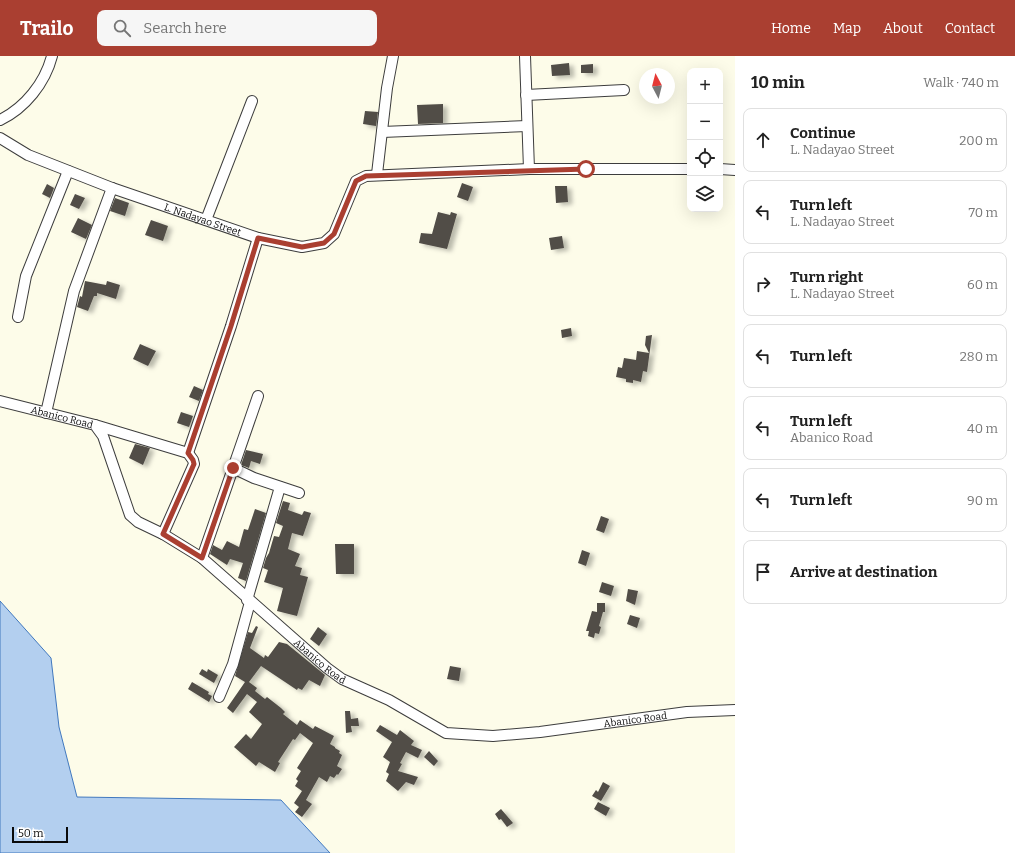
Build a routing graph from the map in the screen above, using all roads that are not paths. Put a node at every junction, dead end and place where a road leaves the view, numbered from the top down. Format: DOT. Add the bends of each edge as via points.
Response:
graph roads {
  1 [pos="52,56"];
  2 [pos="393,56"];
  3 [pos="525,56"];
  4 [pos="624,90"];
  5 [pos="526,95"];
  6 [pos="252,101"];
  7 [pos="0,120"];
  8 [pos="527,126"];
  9 [pos="382,132"];
  10 [pos="0,138"];
  11 [pos="529,169"];
  12 [pos="687,169"];
  13 [pos="723,169"];
  14 [pos="735,170"];
  15 [pos="68,171"];
  16 [pos="377,174"];
  17 [pos="112,188"];
  18 [pos="206,220"];
  19 [pos="258,238"];
  20 [pos="18,317"];
  21 [pos="258,396"];
  22 [pos="0,401"];
  23 [pos="46,413"];
  24 [pos="95,425"];
  25 [pos="188,453"];
  26 [pos="233,468"];
  27 [pos="280,487"];
  28 [pos="299,493"];
  29 [pos="163,534"];
  30 [pos="202,558"];
  31 [pos="248,601"];
  32 [pos="219,697"];
  33 [pos="735,710"];
  1 -- 7 [label="street" via="39,88"];
  2 -- 9 [label="street"];
  3 -- 5 [label="street"];
  4 -- 5 [label="street"];
  5 -- 8 [label="street"];
  6 -- 18 [label="street"];
  8 -- 9 [label="street"];
  8 -- 11 [label="street"];
  9 -- 16 [label="street"];
  10 -- 15 [label="street, L. Nadayao Street" via="28,154"];
  11 -- 12 [label="street, L. Nadayao Street"];
  11 -- 16 [label="street, L. Nadayao Street"];
  13 -- 14 [label="street"];
  15 -- 17 [label="street, L. Nadayao Street"];
  15 -- 20 [label="street" via="26,276"];
  16 -- 19 [label="street, L. Nadayao Street" via="356,181 334,234 324,243 302,247"];
  17 -- 18 [label="street, L. Nadayao Street"];
  17 -- 23 [label="street" via="74,291"];
  18 -- 19 [label="street, L. Nadayao Street"];
  19 -- 25 [label="street"];
  21 -- 26 [label="street"];
  22 -- 23 [label="street, Abanico Road"];
  23 -- 24 [label="street, Abanico Road"];
  24 -- 25 [label="street"];
  24 -- 29 [label="street, Abanico Road" via="103,436 130,515 138,522"];
  25 -- 29 [label="street" via="194,464"];
  26 -- 27 [label="street"];
  26 -- 30 [label="street"];
  27 -- 28 [label="street"];
  27 -- 31 [label="street"];
  29 -- 30 [label="street, Abanico Road"];
  30 -- 31 [label="street, Abanico Road"];
  31 -- 32 [label="street" via="233,664"];
  31 -- 33 [label="street, Abanico Road" via="342,679 389,700 446,733 493,736 687,712"];
}
